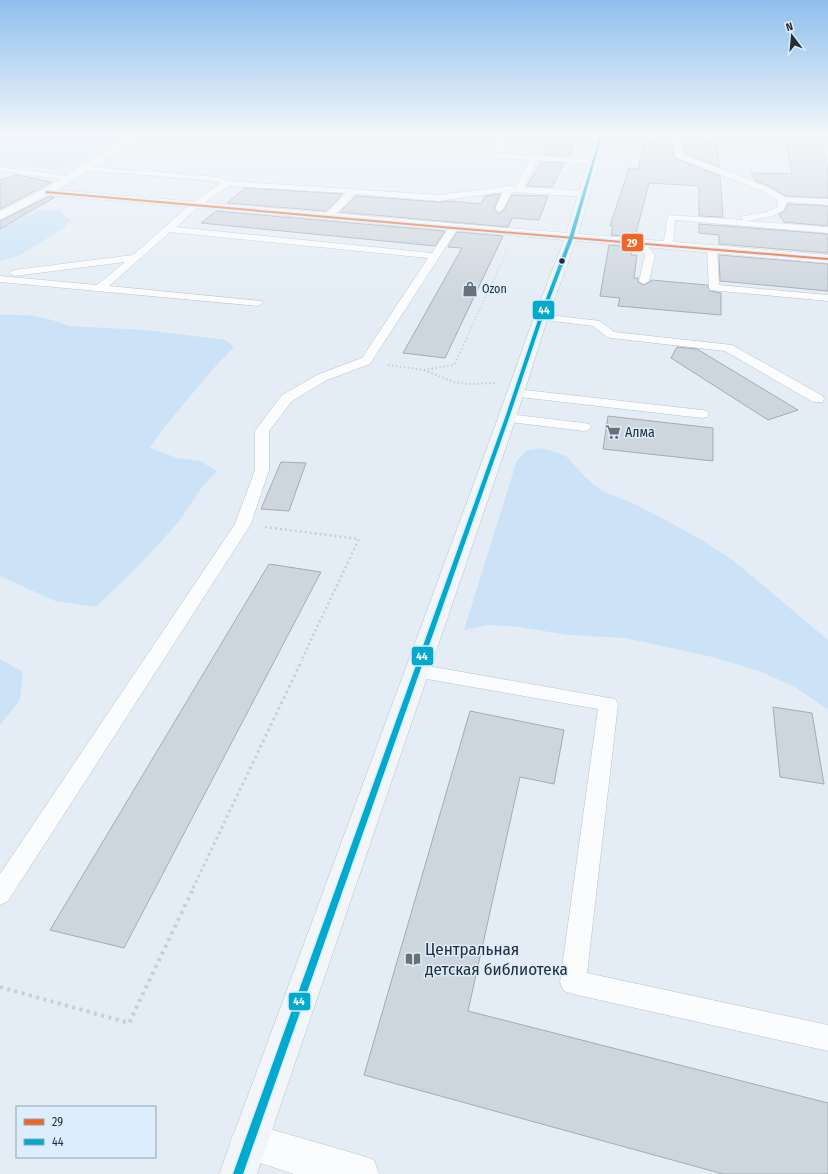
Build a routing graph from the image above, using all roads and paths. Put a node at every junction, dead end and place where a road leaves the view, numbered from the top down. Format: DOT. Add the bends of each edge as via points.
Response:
graph roads {
  1 [pos="216,191"];
  2 [pos="350,191"];
  3 [pos="353,191"];
  4 [pos="495,191"];
  5 [pos="508,191"];
  6 [pos="532,191"];
  7 [pos="586,191"];
  8 [pos="768,191"];
  9 [pos="46,192"];
  10 [pos="585,194"];
  11 [pos="783,199"];
  12 [pos="828,202"];
  13 [pos="195,205"];
  14 [pos="499,210"];
  15 [pos="769,214"];
  16 [pos="0,216"];
  17 [pos="328,217"];
  18 [pos="722,221"];
  19 [pos="790,227"];
  20 [pos="453,228"];
  21 [pos="167,229"];
  22 [pos="828,230"];
  23 [pos="571,238"];
  24 [pos="641,244"];
  25 [pos="668,246"];
  26 [pos="509,248"];
  27 [pos="712,249"];
  28 [pos="434,256"];
  29 [pos="136,258"];
  30 [pos="828,259"];
  31 [pos="0,275"];
  32 [pos="0,279"];
  33 [pos="644,281"];
  34 [pos="100,288"];
  35 [pos="828,298"];
  36 [pos="258,303"];
  37 [pos="542,317"];
  38 [pos="366,361"];
  39 [pos="424,370"];
  40 [pos="517,389"];
  41 [pos="818,399"];
  42 [pos="702,414"];
  43 [pos="507,418"];
  44 [pos="584,427"];
  45 [pos="243,524"];
  46 [pos="417,671"];
  47 [pos="0,894"];
  48 [pos="0,987"];
  49 [pos="828,1038"];
  50 [pos="243,1158"];
  51 [pos="360,1174"];
  1 -- 13 [label="lane"];
  2 -- 3 [label="lane"];
  3 -- 4 [label="lane" via="439,198"];
  3 -- 17 [label="lane"];
  5 -- 14 [label="lane"];
  6 -- 10 [label="lane"];
  7 -- 10 [label="main road"];
  8 -- 11 [label="lane"];
  9 -- 13 [label="street"];
  9 -- 16 [label="street"];
  10 -- 23 [label="main road"];
  11 -- 12 [label="lane"];
  11 -- 15 [label="lane" via="781,208"];
  13 -- 17 [label="street"];
  13 -- 21 [label="lane"];
  15 -- 18 [label="lane"];
  15 -- 19 [label="lane"];
  17 -- 20 [label="street"];
  18 -- 19 [label="lane"];
  18 -- 25 [label="lane" via="671,217"];
  19 -- 22 [label="lane"];
  20 -- 23 [label="street"];
  20 -- 28 [label="lane"];
  21 -- 28 [label="lane"];
  21 -- 29 [label="lane"];
  23 -- 24 [label="street"];
  23 -- 37 [label="main road"];
  24 -- 25 [label="street"];
  24 -- 33 [label="lane" via="650,255"];
  25 -- 27 [label="street"];
  26 -- 39 [label="path" via="454,365"];
  27 -- 30 [label="street"];
  27 -- 35 [label="lane" via="714,288"];
  28 -- 38 [label="lane"];
  29 -- 31 [label="lane"];
  29 -- 34 [label="lane"];
  32 -- 34 [label="lane"];
  34 -- 36 [label="lane"];
  37 -- 40 [label="main road"];
  37 -- 41 [label="lane" via="596,323 610,335 728,348"];
  38 -- 39 [label="path"];
  38 -- 45 [label="lane" via="323,377 287,398 262,430 262,470"];
  39 -- 40 [label="path" via="454,382"];
  40 -- 42 [label="lane"];
  40 -- 43 [label="main road"];
  43 -- 44 [label="lane"];
  43 -- 46 [label="main road"];
  45 -- 47 [label="lane"];
  45 -- 48 [label="path" via="359,540 129,1023"];
  46 -- 49 [label="lane" via="608,704 573,982"];
  46 -- 50 [label="main road"];
  50 -- 51 [label="street"];
}
